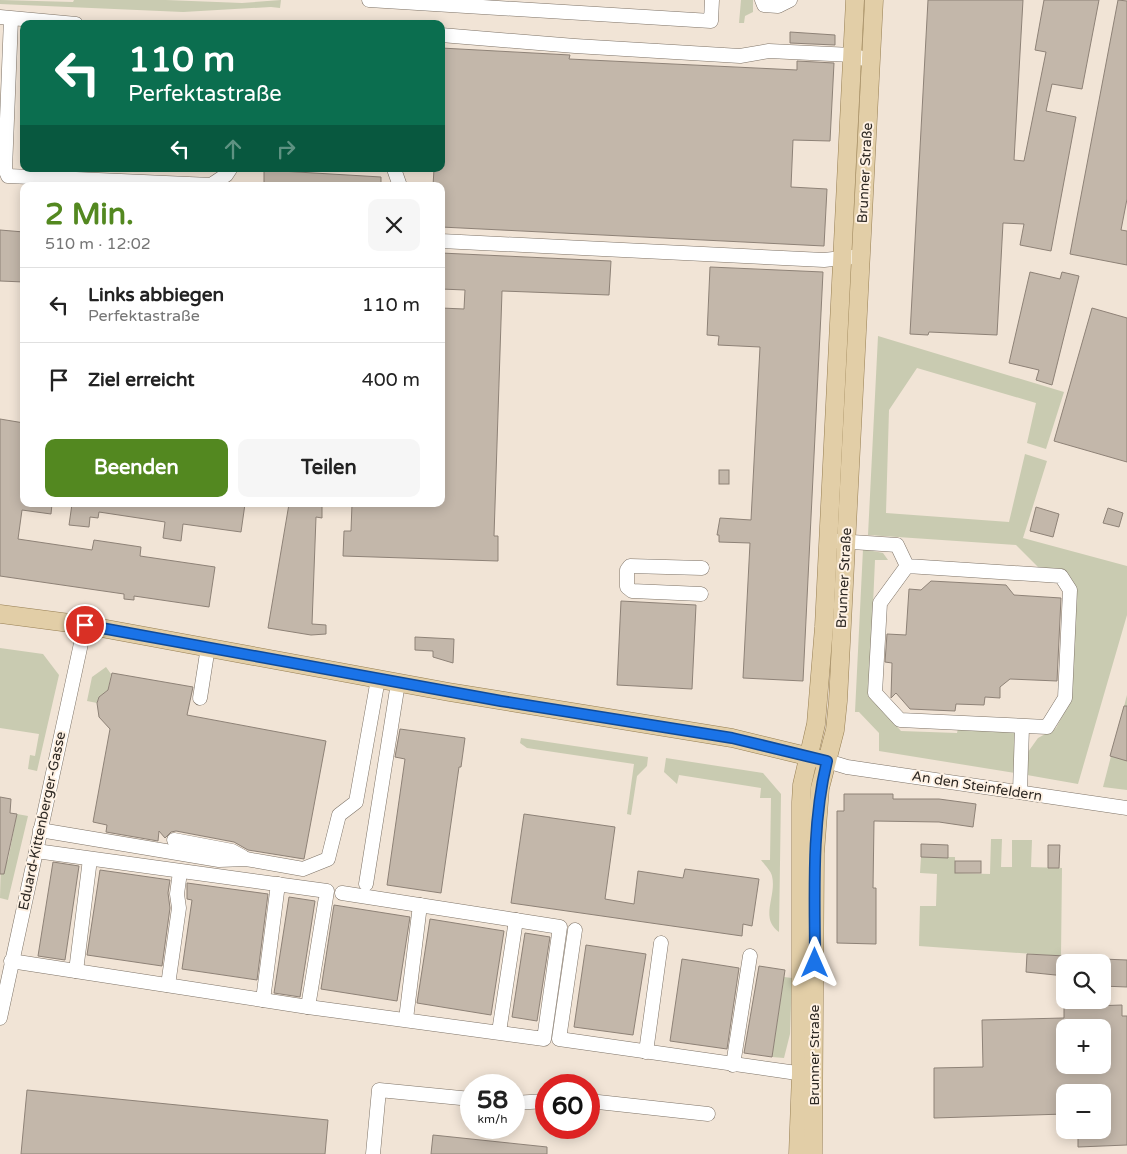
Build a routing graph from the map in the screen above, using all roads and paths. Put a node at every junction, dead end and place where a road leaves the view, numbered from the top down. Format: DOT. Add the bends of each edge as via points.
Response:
graph roads {
  1 [pos="371,0"];
  2 [pos="712,0"];
  3 [pos="762,0"];
  4 [pos="790,0"];
  5 [pos="855,0"];
  6 [pos="874,0"];
  7 [pos="5,18"];
  8 [pos="29,20"];
  9 [pos="445,35"];
  10 [pos="852,55"];
  11 [pos="871,61"];
  12 [pos="228,172"];
  13 [pos="144,182"];
  14 [pos="216,182"];
  15 [pos="445,240"];
  16 [pos="860,256"];
  17 [pos="842,260"];
  18 [pos="837,541"];
  19 [pos="907,566"];
  20 [pos="702,568"];
  21 [pos="701,594"];
  22 [pos="0,614"];
  23 [pos="85,625"];
  24 [pos="208,647"];
  25 [pos="378,679"];
  26 [pos="398,683"];
  27 [pos="200,698"];
  28 [pos="1022,727"];
  29 [pos="809,756"];
  30 [pos="827,761"];
  31 [pos="1020,792"];
  32 [pos="1127,808"];
  33 [pos="40,830"];
  34 [pos="174,840"];
  35 [pos="36,851"];
  36 [pos="90,859"];
  37 [pos="246,859"];
  38 [pos="180,872"];
  39 [pos="278,884"];
  40 [pos="366,884"];
  41 [pos="342,893"];
  42 [pos="420,905"];
  43 [pos="516,920"];
  44 [pos="575,930"];
  45 [pos="661,942"];
  46 [pos="750,956"];
  47 [pos="11,961"];
  48 [pos="76,971"];
  49 [pos="168,985"];
  50 [pos="262,1000"];
  51 [pos="308,1007"];
  52 [pos="0,1018"];
  53 [pos="406,1019"];
  54 [pos="499,1032"];
  55 [pos="646,1052"];
  56 [pos="733,1065"];
  57 [pos="807,1075"];
  58 [pos="460,1098"];
  59 [pos="600,1102"];
  60 [pos="708,1114"];
  61 [pos="806,1128"];
  62 [pos="374,1154"];
  63 [pos="798,1154"];
  64 [pos="813,1154"];
  1 -- 2 [label="street" via="711,21"];
  3 -- 4 [label="street" via="764,5 778,6"];
  5 -- 10 [label="main road, Brunner Straße"];
  6 -- 11 [label="main road, Brunner Straße"];
  7 -- 8 [label="street"];
  7 -- 13 [label="street" via="4,169 8,176"];
  9 -- 10 [label="street" via="740,56 769,51"];
  10 -- 11 [label="street"];
  10 -- 17 [label="main road, Brunner Straße"];
  11 -- 16 [label="main road, Brunner Straße"];
  12 -- 14 [label="street"];
  15 -- 17 [label="street"];
  16 -- 17 [label="street"];
  16 -- 18 [label="main road, Brunner Straße"];
  17 -- 18 [label="main road, Brunner Straße"];
  18 -- 19 [label="street" via="896,546"];
  18 -- 29 [label="main road, Brunner Straße" via="816,724"];
  18 -- 30 [label="main road, Brunner Straße" via="838,701"];
  19 -- 28 [label="street" via="880,603 874,693 900,720"];
  19 -- 28 [label="street" via="1061,576 1070,590 1065,698 1047,728"];
  20 -- 21 [label="street" via="630,566 627,570 628,587 632,591"];
  22 -- 23 [label="main road"];
  23 -- 24 [label="main road"];
  23 -- 33 [label="street, Eduard-Kittenberger-Gasse"];
  24 -- 25 [label="main road"];
  24 -- 27 [label="street"];
  25 -- 26 [label="main road"];
  25 -- 37 [label="street" via="356,802 339,815 328,859 303,869"];
  26 -- 29 [label="main road" via="732,738"];
  26 -- 40 [label="street"];
  28 -- 31 [label="street"];
  29 -- 30 [label="main road"];
  29 -- 57 [label="main road, Brunner Straße" via="801,802"];
  30 -- 31 [label="street, An den Steinfeldern" via="848,767"];
  30 -- 57 [label="main road, Brunner Straße" via="820,788 815,853"];
  31 -- 32 [label="street, An den Steinfeldern"];
  33 -- 35 [label="street, Eduard-Kittenberger-Gasse"];
  33 -- 37 [label="street" via="219,860"];
  34 -- 37 [label="street" via="232,851"];
  35 -- 36 [label="street"];
  35 -- 47 [label="street, Eduard-Kittenberger-Gasse"];
  36 -- 38 [label="street"];
  36 -- 48 [label="street"];
  38 -- 39 [label="street"];
  38 -- 49 [label="street" via="176,894 179,908"];
  39 -- 50 [label="street"];
  39 -- 51 [label="street" via="327,891"];
  41 -- 42 [label="street"];
  42 -- 43 [label="street"];
  42 -- 53 [label="street"];
  43 -- 54 [label="street"];
  43 -- 54 [label="street" via="560,927 544,1039"];
  44 -- 55 [label="street" via="559,1039"];
  45 -- 55 [label="street"];
  46 -- 56 [label="street"];
  47 -- 48 [label="street"];
  47 -- 52 [label="street, Eduard-Kittenberger-Gasse"];
  48 -- 49 [label="street"];
  49 -- 50 [label="street"];
  50 -- 51 [label="street"];
  51 -- 53 [label="street"];
  53 -- 54 [label="street"];
  55 -- 56 [label="street"];
  56 -- 57 [label="street"];
  57 -- 61 [label="main road, Brunner Straße"];
  58 -- 62 [label="street" via="379,1090"];
  59 -- 60 [label="street"];
  61 -- 63 [label="main road, Brunner Straße"];
  61 -- 64 [label="main road, Brunner Straße"];
}
